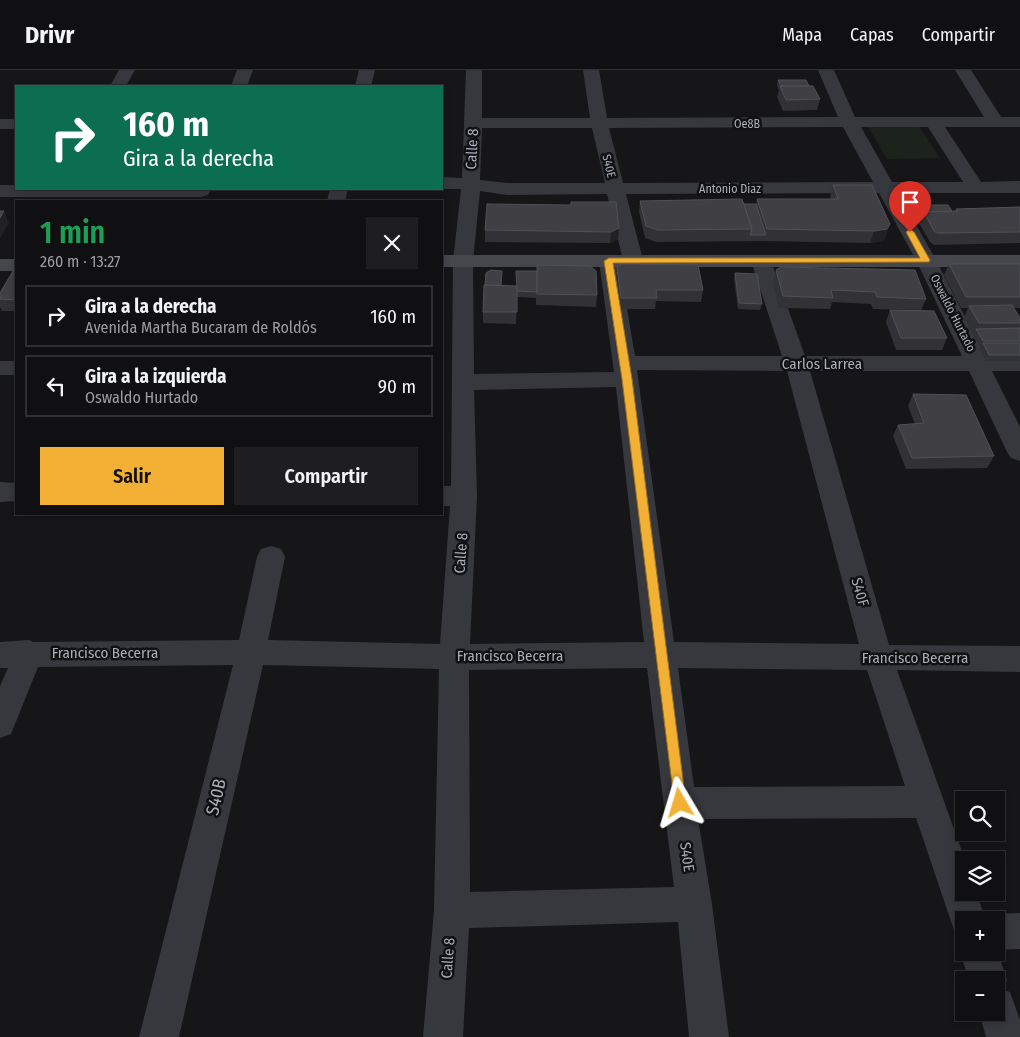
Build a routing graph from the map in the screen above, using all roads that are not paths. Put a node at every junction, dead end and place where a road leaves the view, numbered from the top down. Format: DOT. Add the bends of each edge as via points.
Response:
graph roads {
  1 [pos="127,70"];
  2 [pos="245,70"];
  3 [pos="367,70"];
  4 [pos="474,70"];
  5 [pos="591,70"];
  6 [pos="826,70"];
  7 [pos="963,70"];
  8 [pos="119,85"];
  9 [pos="239,85"];
  10 [pos="363,85"];
  11 [pos="933,122"];
  12 [pos="996,122"];
  13 [pos="1020,122"];
  14 [pos="474,123"];
  15 [pos="599,123"];
  16 [pos="0,124"];
  17 [pos="15,124"];
  18 [pos="850,124"];
  19 [pos="443,183"];
  20 [pos="471,184"];
  21 [pos="1020,187"];
  22 [pos="615,188"];
  23 [pos="976,188"];
  24 [pos="887,189"];
  25 [pos="0,191"];
  26 [pos="57,194"];
  27 [pos="200,194"];
  28 [pos="926,260"];
  29 [pos="452,261"];
  30 [pos="621,261"];
  31 [pos="761,261"];
  32 [pos="1020,261"];
  33 [pos="796,363"];
  34 [pos="1020,364"];
  35 [pos="979,365"];
  36 [pos="0,368"];
  37 [pos="15,368"];
  38 [pos="626,371"];
  39 [pos="455,373"];
  40 [pos="1020,452"];
  41 [pos="0,492"];
  42 [pos="15,492"];
  43 [pos="453,496"];
  44 [pos="271,557"];
  45 [pos="251,652"];
  46 [pos="14,654"];
  47 [pos="662,655"];
  48 [pos="454,657"];
  49 [pos="878,658"];
  50 [pos="1020,659"];
  51 [pos="0,724"];
  52 [pos="928,802"];
  53 [pos="680,803"];
  54 [pos="694,904"];
  55 [pos="452,910"];
  56 [pos="965,911"];
  57 [pos="1020,931"];
  58 [pos="1005,932"];
  59 [pos="1001,1021"];
  60 [pos="159,1037"];
  61 [pos="443,1037"];
  62 [pos="709,1037"];
  63 [pos="1006,1037"];
  1 -- 8 [label="street"];
  2 -- 9 [label="street"];
  3 -- 10 [label="street"];
  4 -- 14 [label="street, Calle 8"];
  5 -- 15 [label="street, S40E"];
  6 -- 18 [label="street, Oswaldo Hurtado"];
  7 -- 12 [label="street"];
  11 -- 12 [label="street, Oe8B"];
  11 -- 18 [label="street, Oe8B"];
  11 -- 23 [label="street"];
  12 -- 13 [label="street, Oe8B"];
  14 -- 15 [label="street, Oe8B"];
  14 -- 20 [label="street, Calle 8"];
  15 -- 18 [label="street, Oe8B"];
  15 -- 22 [label="street, S40E"];
  16 -- 17 [label="street"];
  18 -- 24 [label="street, Oswaldo Hurtado"];
  19 -- 20 [label="street, Antonio Diaz"];
  20 -- 22 [label="street, Antonio Diaz" via="507,189"];
  20 -- 29 [label="street, Calle 8"];
  21 -- 23 [label="street, Antonio Diaz"];
  22 -- 24 [label="street, Antonio Diaz"];
  22 -- 30 [label="street, S40E"];
  23 -- 24 [label="street, Antonio Diaz"];
  24 -- 28 [label="street, Oswaldo Hurtado"];
  25 -- 26 [label="street"];
  26 -- 27 [label="street"];
  28 -- 31 [label="street"];
  28 -- 32 [label="street"];
  28 -- 35 [label="street, Oswaldo Hurtado"];
  29 -- 30 [label="street"];
  29 -- 39 [label="street, Calle 8"];
  30 -- 31 [label="street"];
  30 -- 38 [label="street, S40E"];
  31 -- 33 [label="street, S40F"];
  33 -- 35 [label="street, Carlos Larrea"];
  33 -- 38 [label="street, Carlos Larrea"];
  33 -- 49 [label="street, S40F"];
  34 -- 35 [label="street, Carlos Larrea"];
  35 -- 40 [label="street, Oswaldo Hurtado"];
  36 -- 37 [label="street"];
  38 -- 39 [label="street, Carlos Larrea"];
  38 -- 47 [label="street, S40E"];
  39 -- 43 [label="street, Calle 8"];
  41 -- 42 [label="street"];
  43 -- 48 [label="street, Calle 8"];
  44 -- 45 [label="street, S40B"];
  45 -- 46 [label="street, Francisco Becerra"];
  45 -- 48 [label="street, Francisco Becerra"];
  45 -- 60 [label="street, S40B"];
  46 -- 51 [label="street"];
  47 -- 48 [label="street, Francisco Becerra"];
  47 -- 49 [label="street, Francisco Becerra"];
  47 -- 53 [label="street, S40E"];
  48 -- 55 [label="street, Calle 8"];
  49 -- 50 [label="street, Francisco Becerra"];
  49 -- 52 [label="street, S40F"];
  52 -- 53 [label="street"];
  52 -- 56 [label="street, S40F"];
  53 -- 54 [label="street, S40E"];
  54 -- 55 [label="street"];
  54 -- 62 [label="street, S40E"];
  55 -- 61 [label="street, Calle 8"];
  57 -- 58 [label="street"];
  59 -- 63 [label="street"];
}
